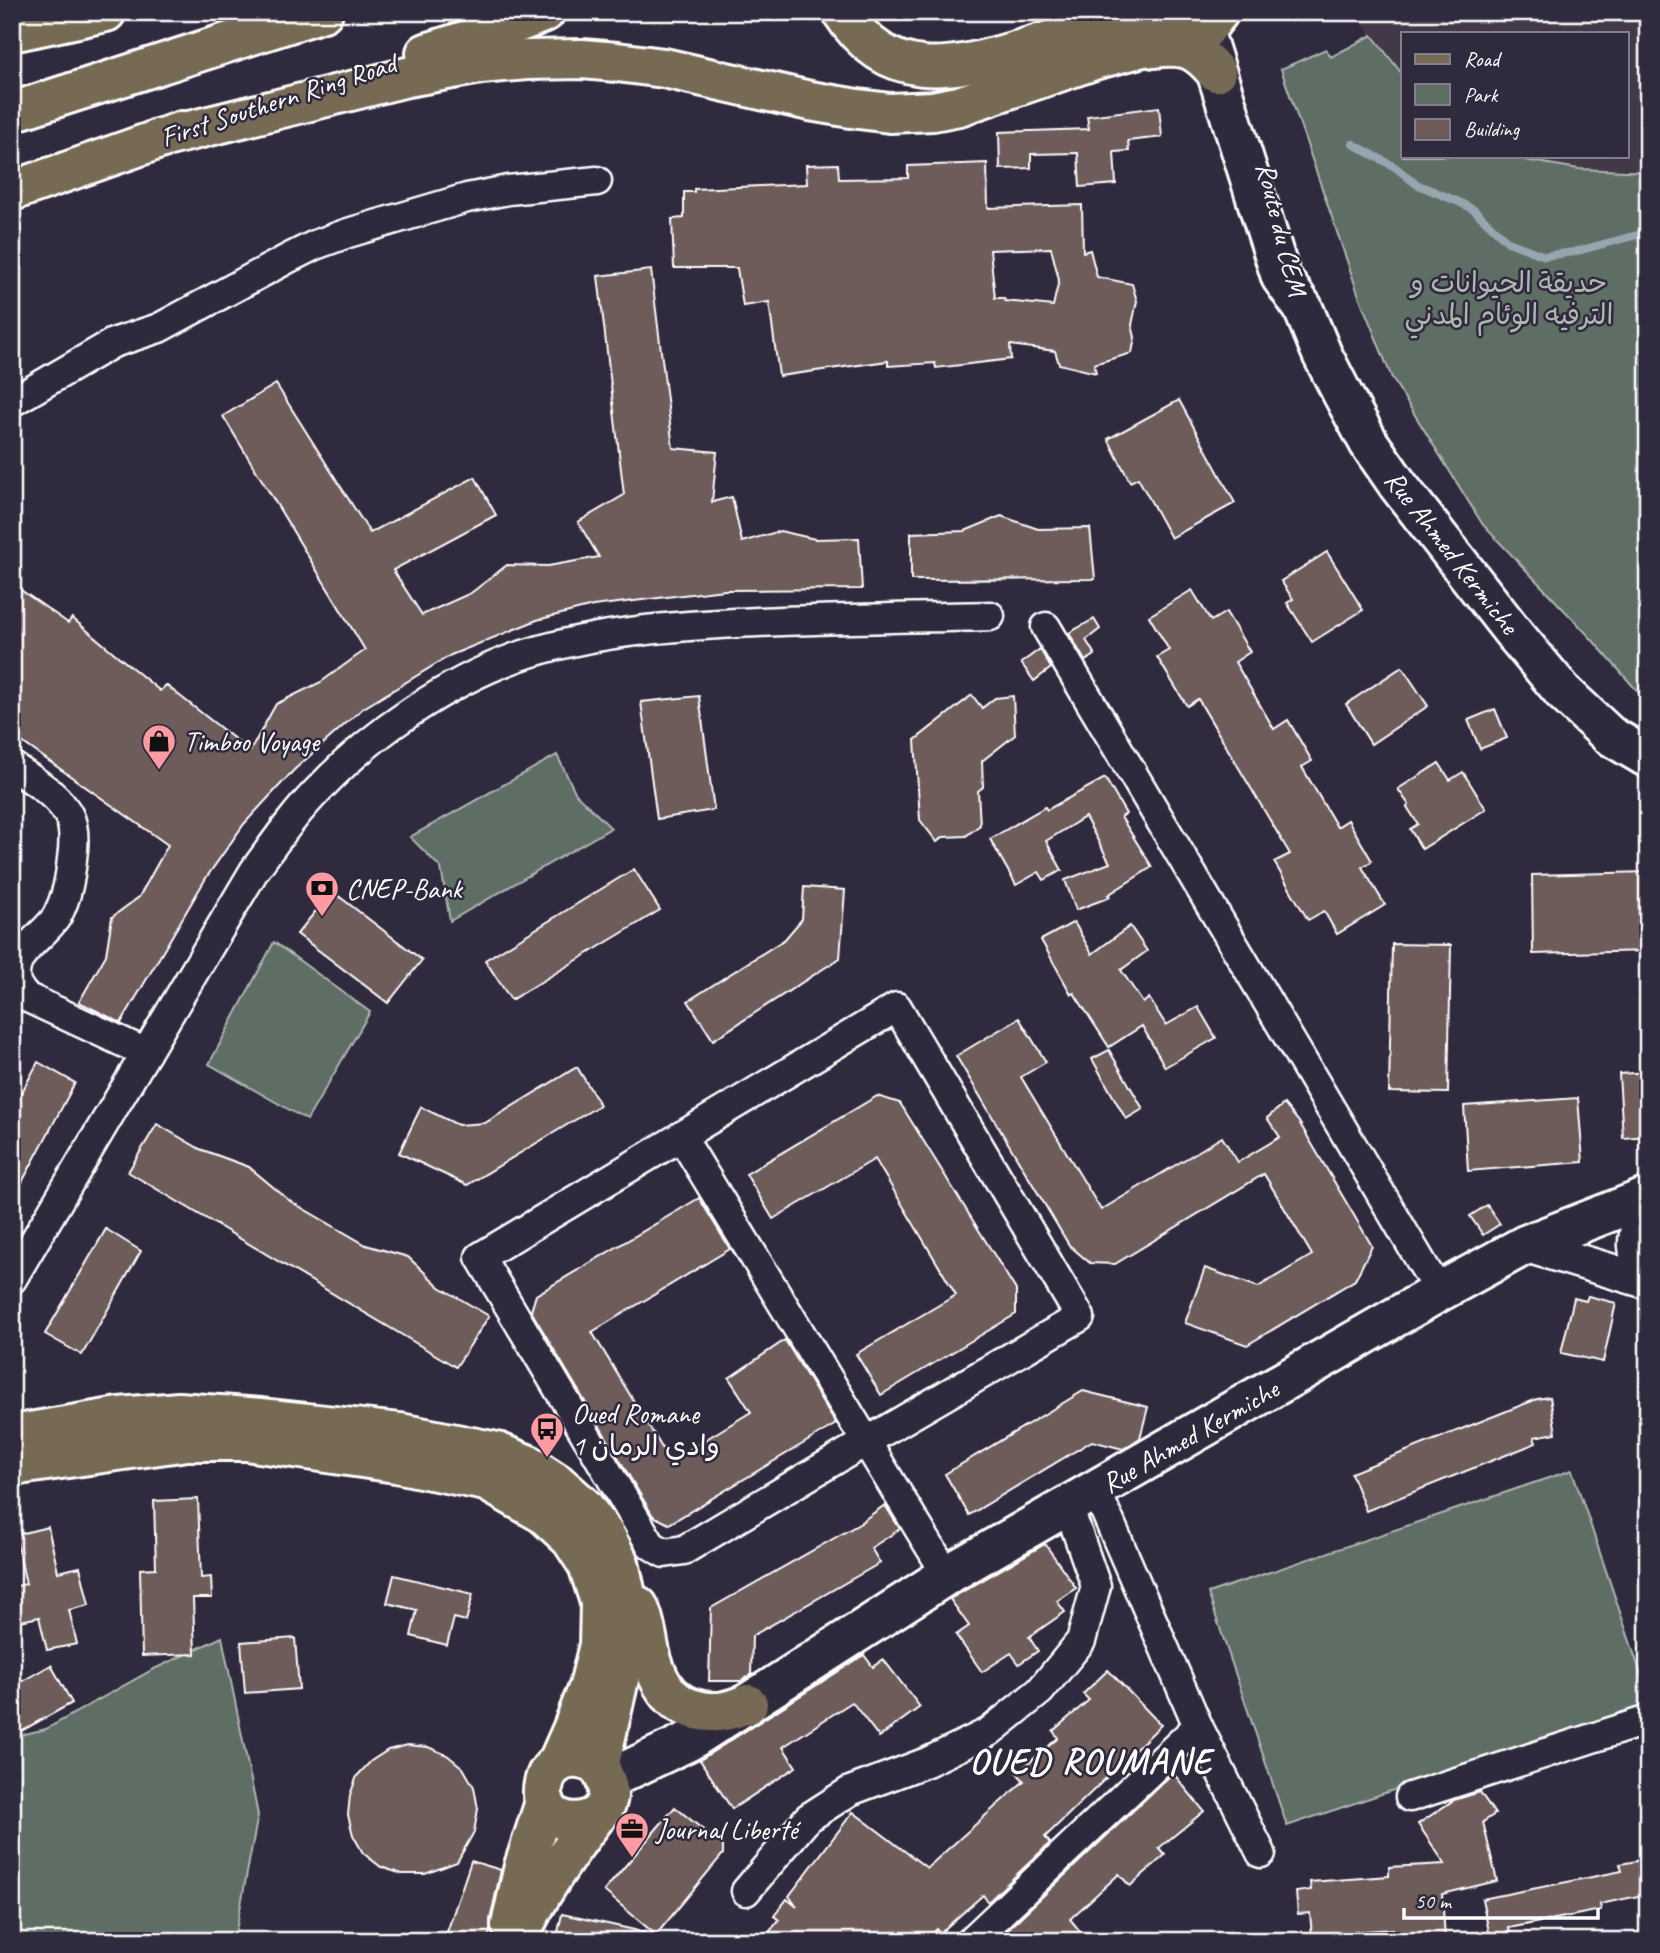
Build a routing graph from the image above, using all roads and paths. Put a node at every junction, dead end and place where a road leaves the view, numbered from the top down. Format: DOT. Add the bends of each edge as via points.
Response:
graph roads {
  1 [pos="106,12"];
  2 [pos="323,12"];
  3 [pos="545,12"];
  4 [pos="842,12"];
  5 [pos="1108,12"];
  6 [pos="1144,12"];
  7 [pos="1210,17"];
  8 [pos="12,32"];
  9 [pos="1060,38"];
  10 [pos="1094,60"];
  11 [pos="1216,72"];
  12 [pos="12,111"];
  13 [pos="157,139"];
  14 [pos="597,181"];
  15 [pos="12,191"];
  16 [pos="1303,308"];
  17 [pos="12,402"];
  18 [pos="990,616"];
  19 [pos="1046,627"];
  20 [pos="1648,758"];
  21 [pos="12,766"];
  22 [pos="146,1053"];
  23 [pos="681,1136"];
  24 [pos="1646,1197"];
  25 [pos="1525,1245"];
  26 [pos="12,1279"];
  27 [pos="1648,1280"];
  28 [pos="1439,1292"];
  29 [pos="12,1435"];
  30 [pos="867,1441"];
  31 [pos="12,1466"];
  32 [pos="1082,1498"];
  33 [pos="947,1575"];
  34 [pos="625,1590"];
  35 [pos="748,1704"];
  36 [pos="1648,1720"];
  37 [pos="1198,1726"];
  38 [pos="557,1764"];
  39 [pos="603,1774"];
  40 [pos="1410,1797"];
  41 [pos="545,1802"];
  42 [pos="596,1816"];
  43 [pos="1261,1853"];
  44 [pos="746,1891"];
  45 [pos="509,1941"];
  46 [pos="517,1941"];
  47 [pos="971,1941"];
  1 -- 8 [label="main road"];
  2 -- 12 [label="main road"];
  3 -- 13 [label="main road, First Southern Ring Road"];
  4 -- 9 [label="main road" via="867,43 909,65 976,63"];
  5 -- 9 [label="main road"];
  6 -- 9 [label="main road"];
  7 -- 10 [label="main road"];
  7 -- 11 [label="main road, Route du CEM"];
  7 -- 16 [label="main road, Route du CEM" via="1296,260"];
  10 -- 11 [label="main road" via="1182,46 1204,58"];
  10 -- 13 [label="main road" via="959,106 890,113 617,61 516,61 407,76"];
  11 -- 16 [label="main road, Route du CEM" via="1280,277"];
  13 -- 15 [label="main road, First Southern Ring Road"];
  14 -- 17 [label="street" via="467,198 315,245 159,328 113,344"];
  16 -- 20 [label="main road, Rue Ahmed Kermiche" via="1369,443 1398,485 1563,692 1609,736"];
  18 -- 22 [label="street" via="805,620 615,633 516,658 466,679 392,725 320,787 254,871"];
  19 -- 28 [label="street"];
  21 -- 22 [label="street" via="53,795 70,817 74,841 69,887 56,917 17,963 15,981 24,996"];
  22 -- 26 [label="street"];
  23 -- 30 [label="street"];
  23 -- 30 [label="street" via="480,1257 651,1545 664,1553 684,1550"];
  23 -- 30 [label="street" via="897,1007 1080,1317"];
  24 -- 25 [label="main road, Rue Ahmed Kermiche"];
  24 -- 27 [label="street" via="1635,1251"];
  25 -- 27 [label="street"];
  25 -- 28 [label="main road, Rue Ahmed Kermiche"];
  28 -- 32 [label="main road, Rue Ahmed Kermiche"];
  29 -- 34 [label="main road" via="179,1412 400,1433 497,1452 539,1471 584,1507 619,1563"];
  30 -- 33 [label="street"];
  31 -- 38 [label="main road" via="187,1441 246,1441 485,1481 544,1514 571,1539 588,1565 600,1602 599,1645 589,1686"];
  32 -- 33 [label="main road, Rue Ahmed Kermiche"];
  32 -- 37 [label="street"];
  32 -- 44 [label="street" via="1096,1586 1081,1641 1040,1691 989,1732 850,1791 808,1818"];
  33 -- 35 [label="main road, Rue Ahmed Kermiche"];
  34 -- 35 [label="main road" via="644,1619 649,1650 668,1695 680,1704 718,1712"];
  34 -- 39 [label="main road" via="627,1644"];
  35 -- 39 [label="main road, Rue Ahmed Kermiche" via="689,1741"];
  36 -- 40 [label="street"];
  37 -- 43 [label="street"];
  37 -- 47 [label="street"];
  38 -- 39 [label="main road" via="567,1759 590,1760"];
  38 -- 41 [label="main road" via="544,1781"];
  39 -- 42 [label="main road" via="608,1793"];
  41 -- 42 [label="main road" via="567,1822"];
  41 -- 45 [label="main road" via="524,1866"];
  42 -- 46 [label="main road" via="555,1873"];
}
